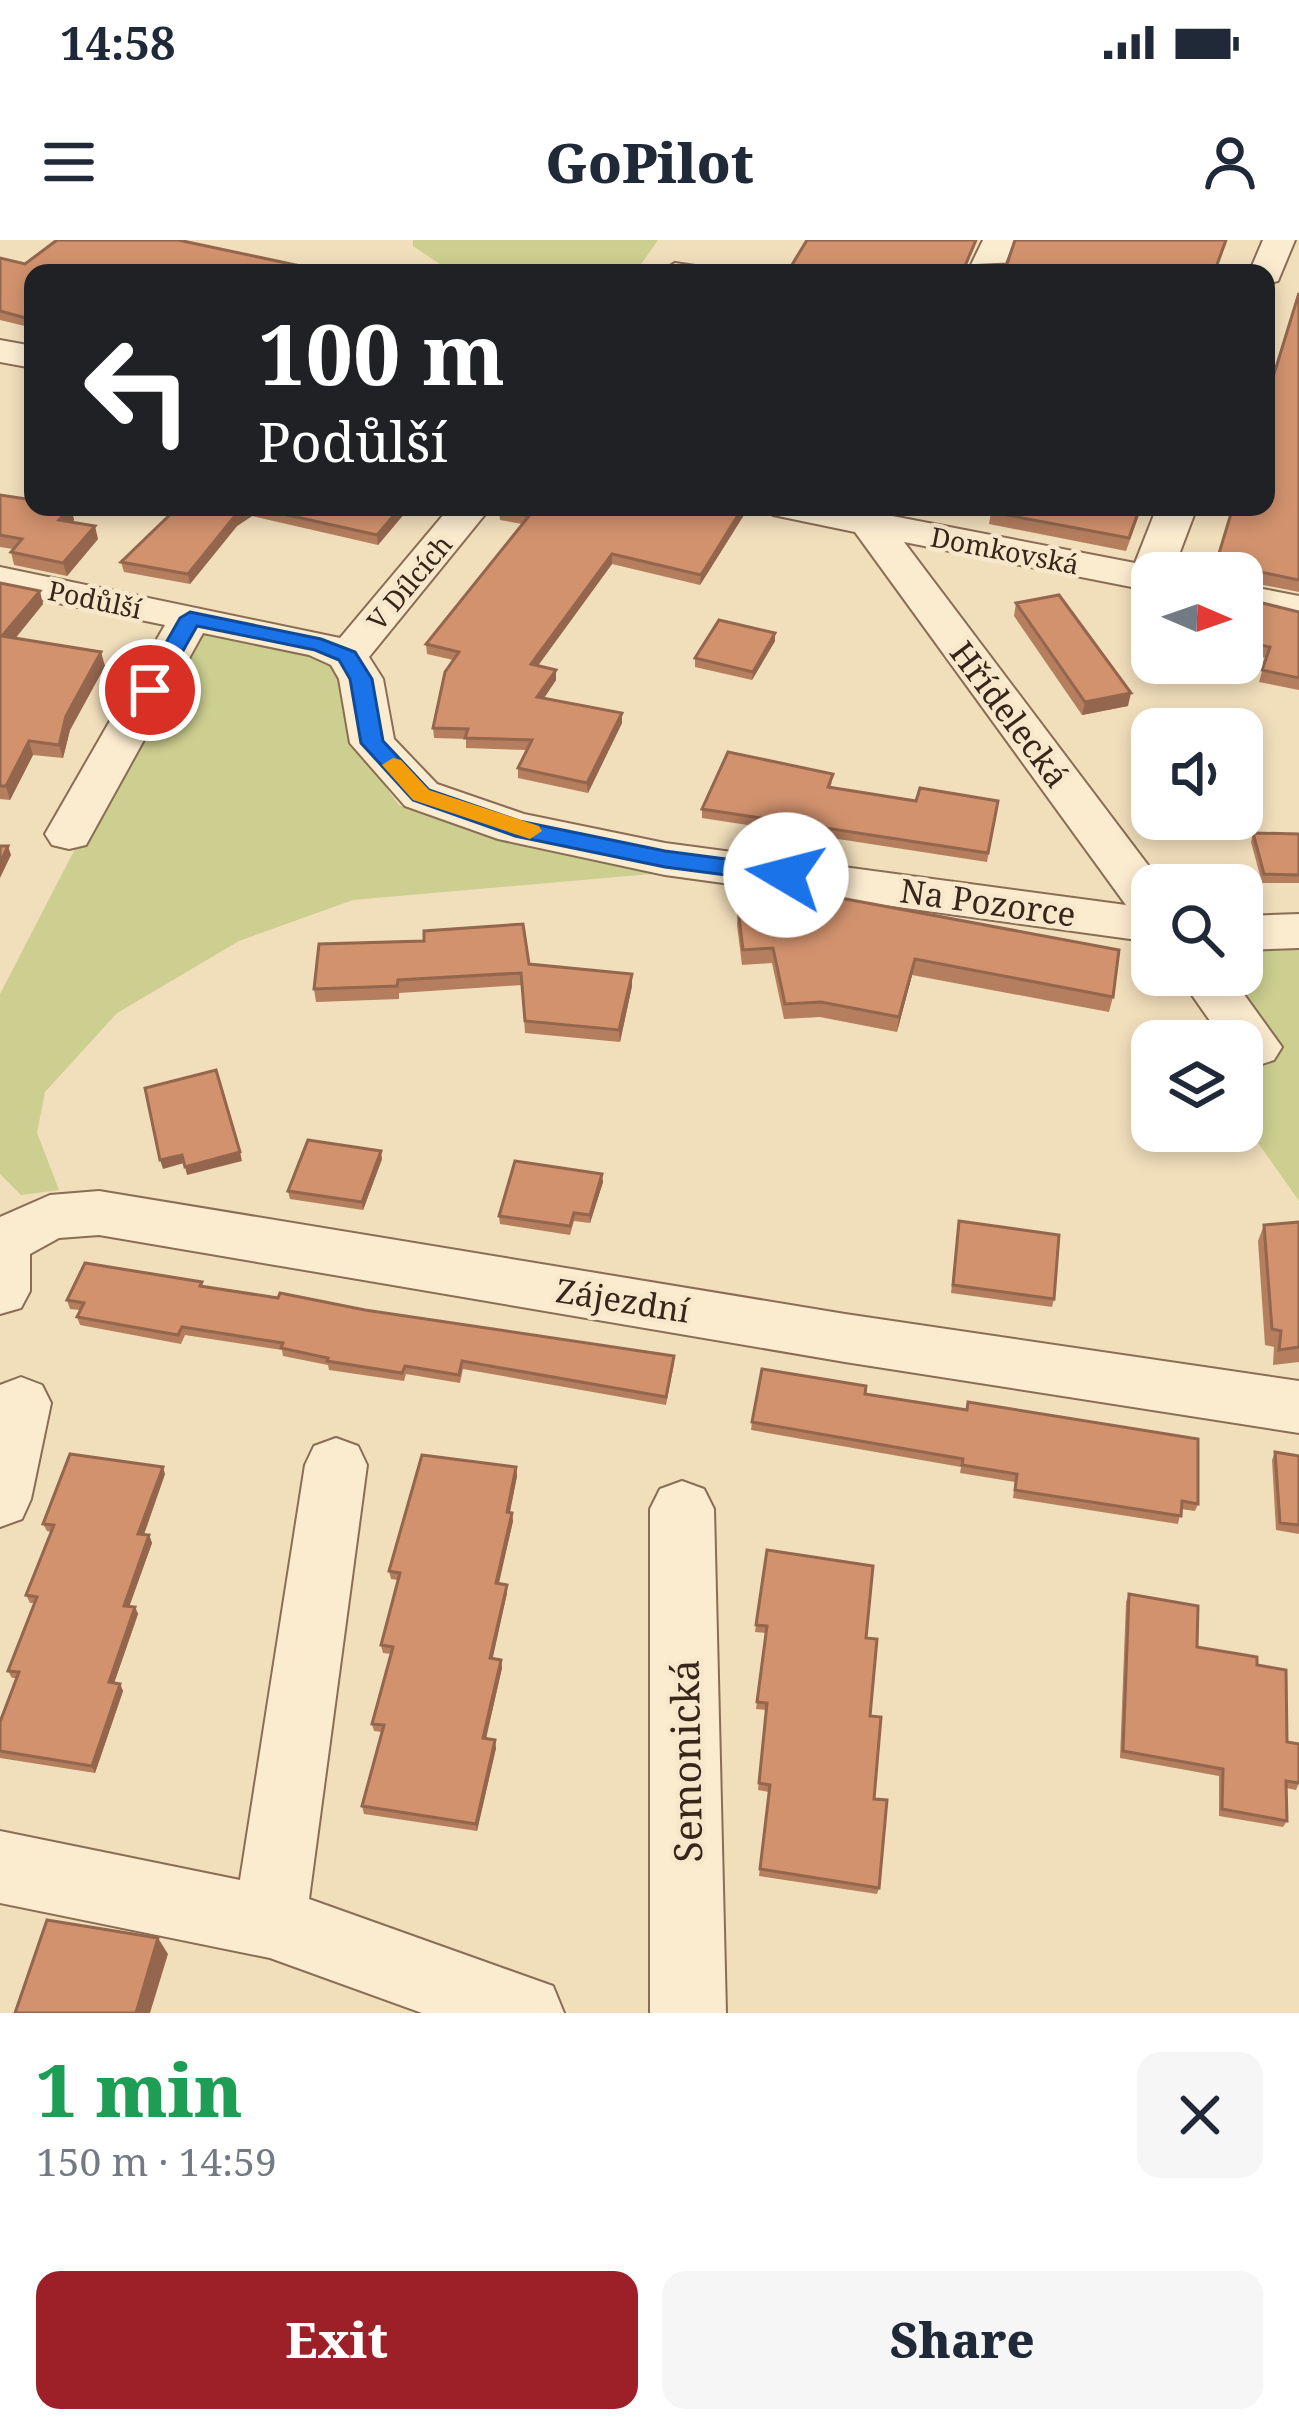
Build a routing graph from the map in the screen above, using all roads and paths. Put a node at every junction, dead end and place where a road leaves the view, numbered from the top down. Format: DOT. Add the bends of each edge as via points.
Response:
graph roads {
  1 [pos="464,516"];
  2 [pos="870,516"];
  3 [pos="885,516"];
  4 [pos="1174,516"];
  5 [pos="1161,552"];
  6 [pos="1131,571"];
  7 [pos="0,579"];
  8 [pos="1263,601"];
  9 [pos="1299,609"];
  10 [pos="190,618"];
  11 [pos="347,656"];
  12 [pos="69,834"];
  13 [pos="1131,876"];
  14 [pos="1131,922"];
  15 [pos="1299,931"];
  16 [pos="1263,932"];
  17 [pos="1,1291"];
  18 [pos="21,1403"];
  19 [pos="1299,1407"];
  20 [pos="335,1465"];
  21 [pos="0,1499"];
  22 [pos="682,1509"];
  23 [pos="0,1867"];
  24 [pos="270,1922"];
  25 [pos="526,2013"];
  26 [pos="688,2013"];
  1 -- 11 [label="street, V Dílcích"];
  2 -- 13 [label="street, Hřídelecká"];
  3 -- 6 [label="street, Domkovská"];
  4 -- 5 [label="street"];
  7 -- 10 [label="street, Podůlší"];
  8 -- 9 [label="street"];
  10 -- 11 [label="street, Podůlší"];
  10 -- 12 [label="street, Podůlší"];
  11 -- 14 [label="street, Na Pozorce" via="361,679 372,743 421,795 515,828 665,859"];
  15 -- 16 [label="street"];
  17 -- 19 [label="street, Zájezdní" via="2,1242 50,1217 99,1213"];
  18 -- 21 [label="street"];
  20 -- 24 [label="street"];
  22 -- 26 [label="street, Semonická"];
  23 -- 24 [label="street"];
  24 -- 25 [label="street"];
}
